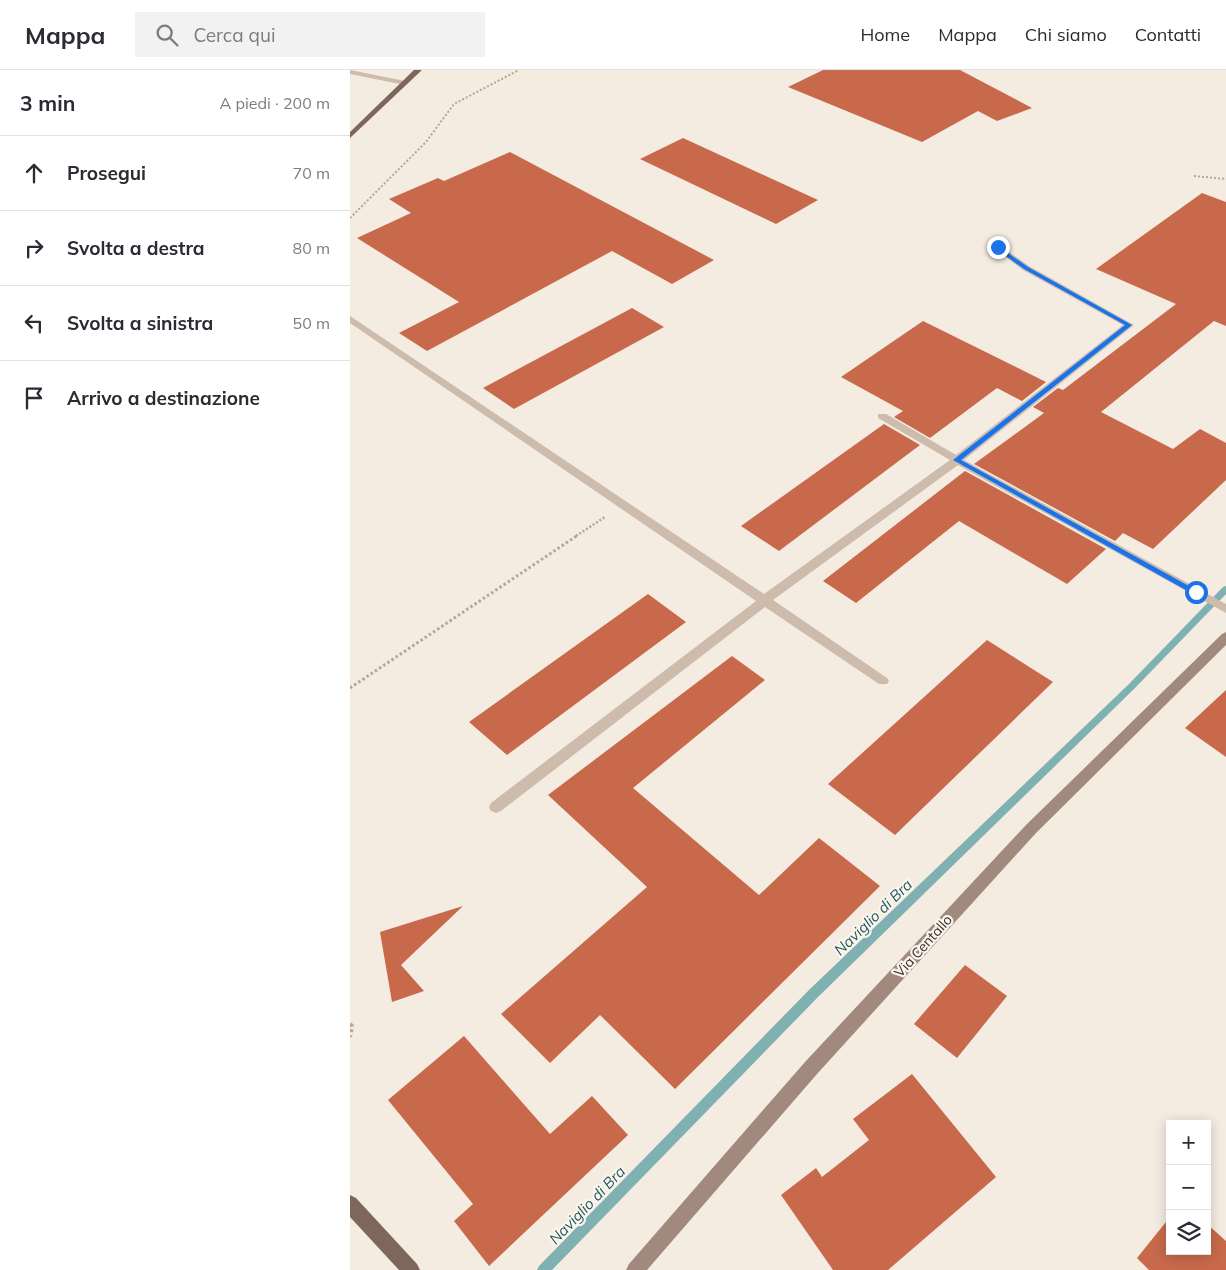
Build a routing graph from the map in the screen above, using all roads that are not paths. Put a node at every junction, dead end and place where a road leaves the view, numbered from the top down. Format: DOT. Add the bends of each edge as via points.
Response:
graph roads {
  1 [pos="418,70"];
  2 [pos="350,72"];
  3 [pos="405,83"];
  4 [pos="350,136"];
  5 [pos="998,247"];
  6 [pos="350,319"];
  7 [pos="882,416"];
  8 [pos="957,460"];
  9 [pos="765,600"];
  10 [pos="1226,609"];
  11 [pos="1226,636"];
  12 [pos="884,681"];
  13 [pos="496,807"];
  14 [pos="350,1204"];
  15 [pos="412,1270"];
  16 [pos="635,1270"];
  1 -- 3 [label="main road"];
  2 -- 3 [label="lane"];
  3 -- 4 [label="main road"];
  5 -- 8 [label="lane" via="1026,268 1129,325"];
  6 -- 9 [label="lane"];
  7 -- 8 [label="lane"];
  8 -- 9 [label="lane"];
  8 -- 10 [label="lane"];
  9 -- 12 [label="lane"];
  9 -- 13 [label="lane"];
  11 -- 16 [label="main road, Via Centallo" via="1031,829 811,1068"];
  14 -- 15 [label="main road"];
}
